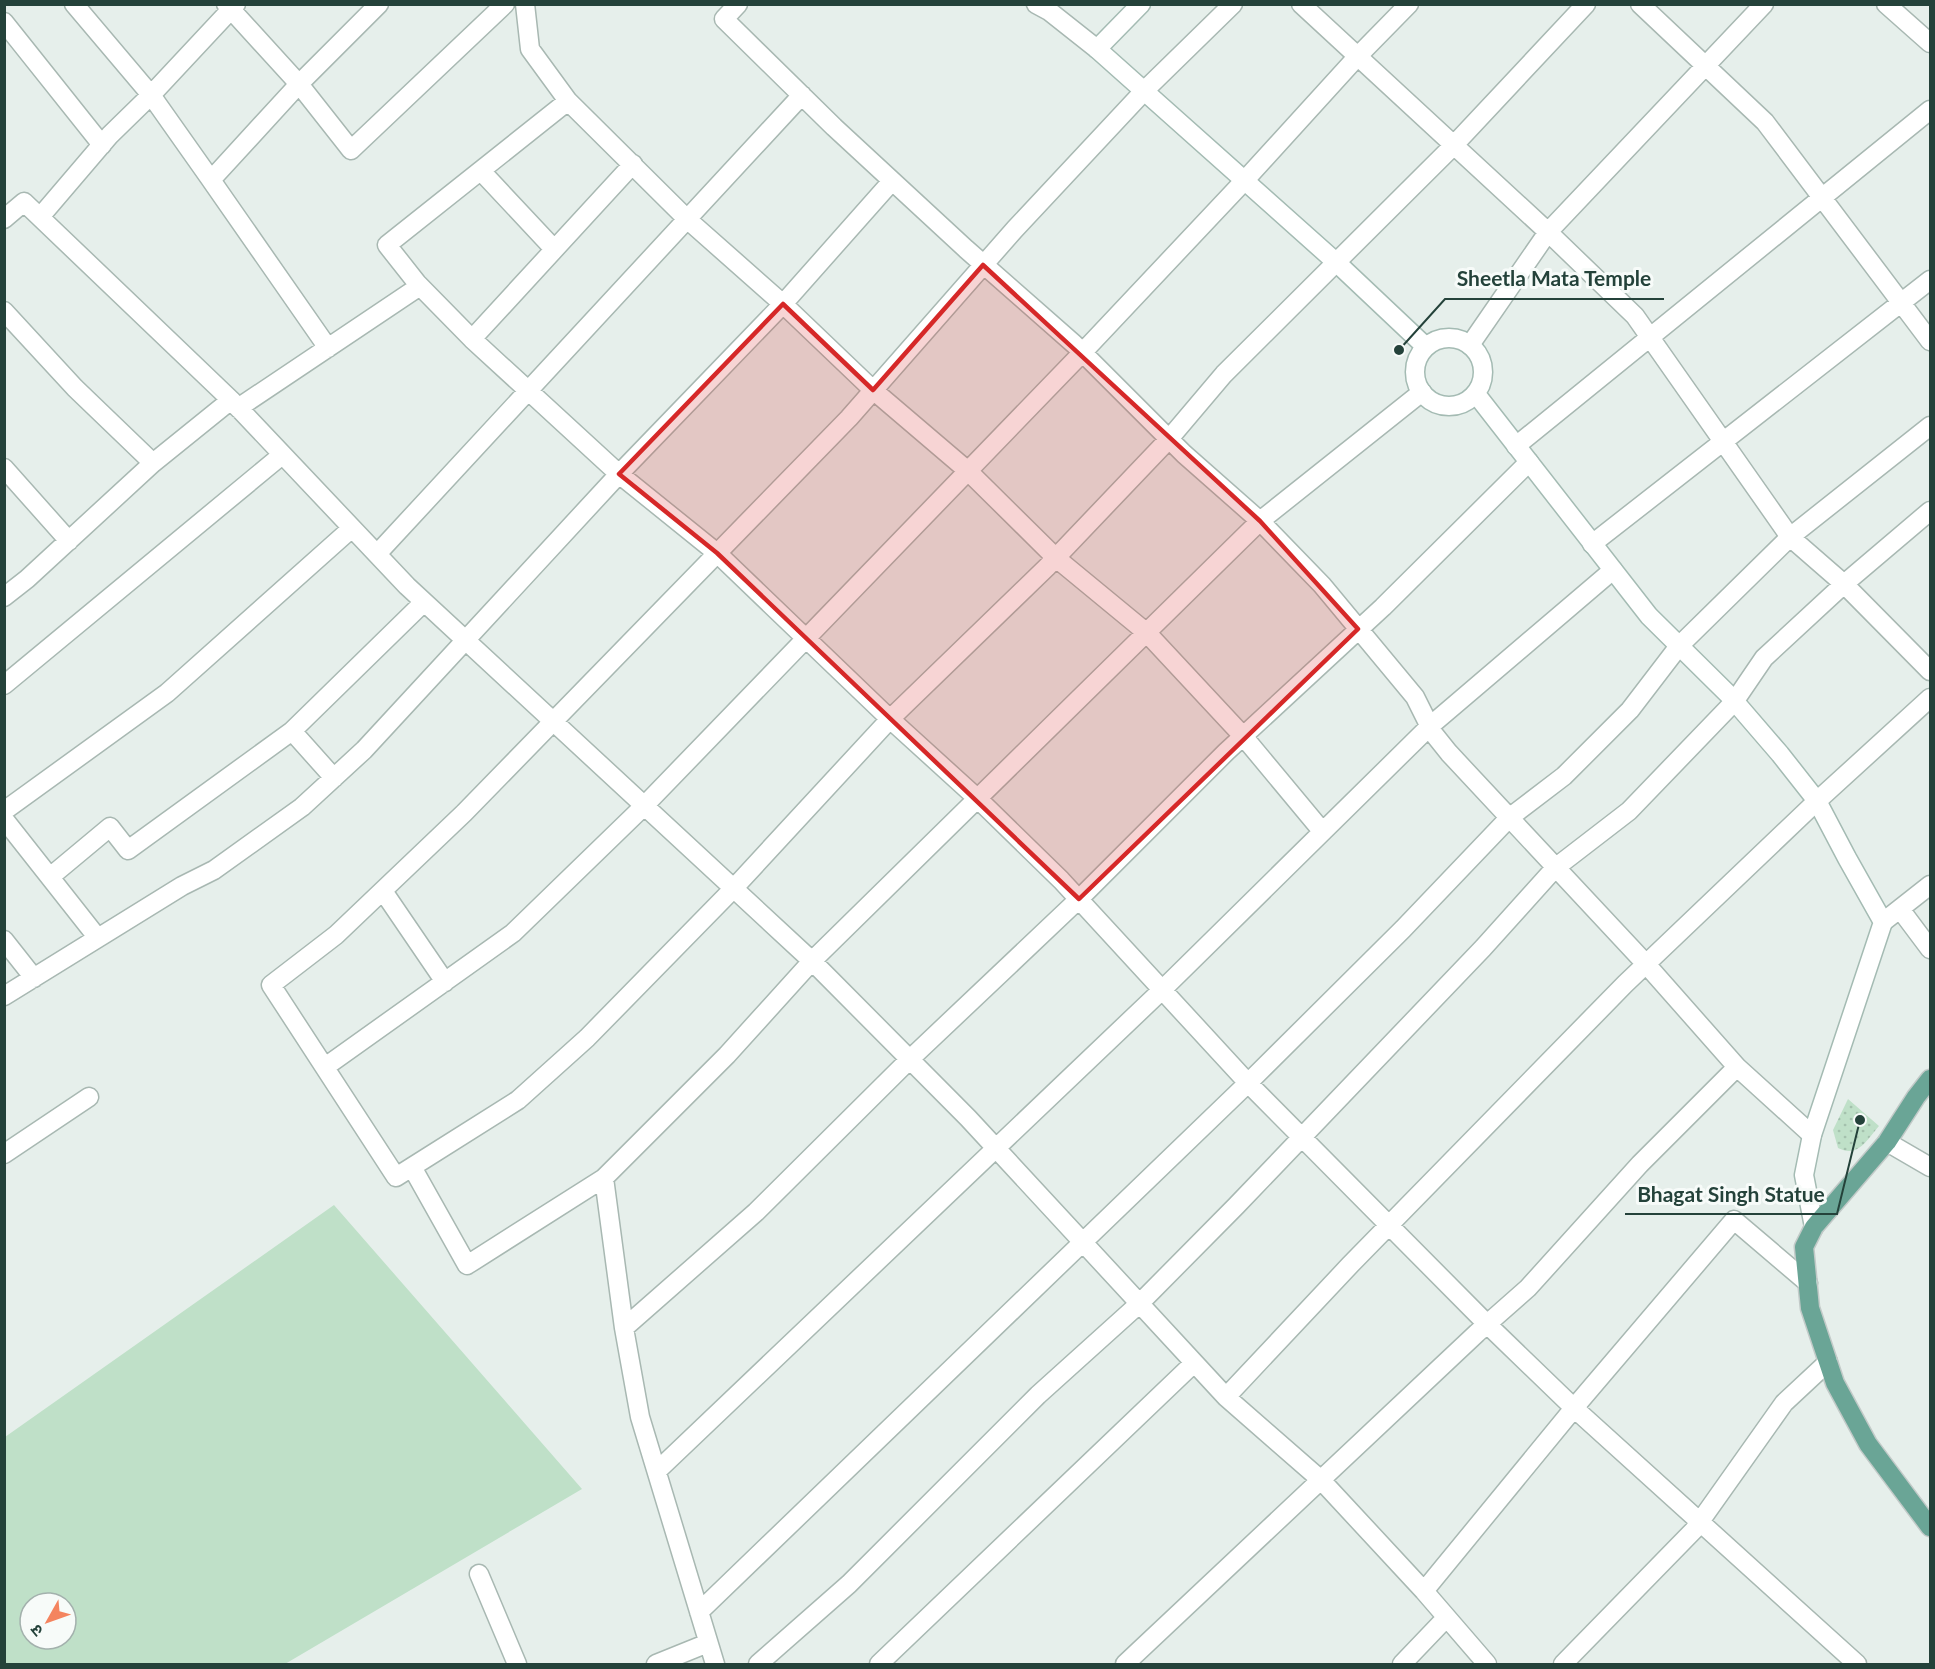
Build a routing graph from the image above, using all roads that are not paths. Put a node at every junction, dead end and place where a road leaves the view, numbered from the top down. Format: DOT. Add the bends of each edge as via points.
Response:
graph roads {
  1 [pos="74,4"];
  2 [pos="379,4"];
  3 [pos="505,4"];
  4 [pos="525,4"];
  5 [pos="738,4"];
  6 [pos="1036,4"];
  7 [pos="1141,4"];
  8 [pos="1233,4"];
  9 [pos="1301,4"];
  10 [pos="1408,4"];
  11 [pos="1586,4"];
  12 [pos="1640,4"];
  13 [pos="1764,4"];
  14 [pos="1886,4"];
  15 [pos="231,6"];
  16 [pos="4,22"];
  17 [pos="1930,43"];
  18 [pos="1097,49"];
  19 [pos="1357,57"];
  20 [pos="1705,66"];
  21 [pos="299,84"];
  22 [pos="1145,90"];
  23 [pos="151,95"];
  24 [pos="802,95"];
  25 [pos="568,101"];
  26 [pos="1930,110"];
  27 [pos="102,145"];
  28 [pos="1453,146"];
  29 [pos="633,164"];
  30 [pos="481,171"];
  31 [pos="211,180"];
  32 [pos="1245,180"];
  33 [pos="892,181"];
  34 [pos="1823,199"];
  35 [pos="40,217"];
  36 [pos="4,219"];
  37 [pos="688,219"];
  38 [pos="1548,232"];
  39 [pos="554,249"];
  40 [pos="1337,262"];
  41 [pos="984,265"];
  42 [pos="1930,280"];
  43 [pos="420,286"];
  44 [pos="1902,303"];
  45 [pos="783,304"];
  46 [pos="4,311"];
  47 [pos="472,339"];
  48 [pos="1650,339"];
  49 [pos="1930,341"];
  50 [pos="1470,345"];
  51 [pos="1426,347"];
  52 [pos="328,348"];
  53 [pos="1082,353"];
  54 [pos="528,390"];
  55 [pos="873,390"];
  56 [pos="1422,392"];
  57 [pos="1476,394"];
  58 [pos="235,404"];
  59 [pos="1930,426"];
  60 [pos="1169,439"];
  61 [pos="1723,442"];
  62 [pos="1516,446"];
  63 [pos="282,455"];
  64 [pos="1529,462"];
  65 [pos="153,463"];
  66 [pos="4,468"];
  67 [pos="968,471"];
  68 [pos="619,474"];
  69 [pos="1930,511"];
  70 [pos="1260,521"];
  71 [pos="352,528"];
  72 [pos="1790,537"];
  73 [pos="69,541"];
  74 [pos="1592,544"];
  75 [pos="717,553"];
  76 [pos="377,554"];
  77 [pos="1056,558"];
  78 [pos="1613,570"];
  79 [pos="1844,584"];
  80 [pos="4,597"];
  81 [pos="424,602"];
  82 [pos="1358,628"];
  83 [pos="1147,633"];
  84 [pos="804,638"];
  85 [pos="466,641"];
  86 [pos="1679,646"];
  87 [pos="1930,671"];
  88 [pos="4,685"];
  89 [pos="1930,698"];
  90 [pos="1734,702"];
  91 [pos="890,719"];
  92 [pos="553,721"];
  93 [pos="1430,726"];
  94 [pos="292,731"];
  95 [pos="1243,736"];
  96 [pos="334,778"];
  97 [pos="978,799"];
  98 [pos="1817,801"];
  99 [pos="644,806"];
  100 [pos="4,811"];
  101 [pos="1509,818"];
  102 [pos="4,819"];
  103 [pos="1322,831"];
  104 [pos="1555,868"];
  105 [pos="50,877"];
  106 [pos="1930,885"];
  107 [pos="733,889"];
  108 [pos="383,891"];
  109 [pos="1079,899"];
  110 [pos="1900,909"];
  111 [pos="1883,922"];
  112 [pos="97,937"];
  113 [pos="4,940"];
  114 [pos="1930,949"];
  115 [pos="812,962"];
  116 [pos="1646,964"];
  117 [pos="34,978"];
  118 [pos="445,982"];
  119 [pos="1162,990"];
  120 [pos="4,996"];
  121 [pos="909,1060"];
  122 [pos="325,1067"];
  123 [pos="1737,1067"];
  124 [pos="1930,1079"];
  125 [pos="1248,1083"];
  126 [pos="89,1097"];
  127 [pos="1812,1135"];
  128 [pos="1302,1137"];
  129 [pos="1887,1142"];
  130 [pos="996,1148"];
  131 [pos="4,1154"];
  132 [pos="412,1167"];
  133 [pos="1930,1167"];
  134 [pos="604,1178"];
  135 [pos="1390,1225"];
  136 [pos="1814,1227"];
  137 [pos="1083,1242"];
  138 [pos="1808,1283"];
  139 [pos="1139,1304"];
  140 [pos="1487,1324"];
  141 [pos="624,1328"];
  142 [pos="1828,1362"];
  143 [pos="1194,1363"];
  144 [pos="1226,1397"];
  145 [pos="1574,1408"];
  146 [pos="657,1472"];
  147 [pos="1321,1480"];
  148 [pos="1700,1521"];
  149 [pos="1930,1527"];
  150 [pos="479,1574"];
  151 [pos="1424,1591"];
  152 [pos="699,1612"];
  153 [pos="1446,1618"];
  154 [pos="708,1643"];
  155 [pos="517,1665"];
  156 [pos="656,1665"];
  157 [pos="714,1665"];
  158 [pos="758,1665"];
  159 [pos="879,1665"];
  160 [pos="1125,1665"];
  161 [pos="1402,1665"];
  162 [pos="1487,1665"];
  163 [pos="1563,1665"];
  164 [pos="1857,1665"];
  1 -- 23 [label="street"];
  2 -- 21 [label="street"];
  3 -- 21 [label="street" via="351,150"];
  4 -- 25 [label="street" via="530,49"];
  5 -- 24 [label="street" via="724,19"];
  6 -- 18 [label="street"];
  7 -- 18 [label="street"];
  8 -- 22 [label="street"];
  9 -- 19 [label="street"];
  10 -- 19 [label="street"];
  11 -- 28 [label="street"];
  12 -- 20 [label="street"];
  13 -- 20 [label="street"];
  14 -- 17 [label="street"];
  15 -- 21 [label="street"];
  15 -- 23 [label="street"];
  16 -- 27 [label="street"];
  18 -- 22 [label="street"];
  19 -- 28 [label="street"];
  19 -- 32 [label="street"];
  20 -- 34 [label="street" via="1765,122"];
  20 -- 38 [label="street"];
  21 -- 31 [label="street"];
  22 -- 32 [label="street"];
  22 -- 41 [label="street"];
  23 -- 27 [label="street"];
  23 -- 31 [label="street"];
  24 -- 33 [label="street"];
  24 -- 37 [label="street"];
  25 -- 29 [label="street"];
  25 -- 30 [label="street"];
  26 -- 34 [label="street"];
  27 -- 35 [label="street"];
  28 -- 38 [label="street"];
  28 -- 40 [label="street"];
  29 -- 37 [label="street"];
  29 -- 39 [label="street"];
  30 -- 39 [label="street"];
  30 -- 43 [label="street" via="387,245"];
  31 -- 52 [label="street"];
  32 -- 40 [label="street"];
  32 -- 53 [label="street"];
  33 -- 41 [label="street"];
  33 -- 45 [label="street"];
  34 -- 44 [label="street"];
  34 -- 48 [label="street"];
  35 -- 36 [label="street" via="24,202"];
  35 -- 58 [label="street"];
  37 -- 45 [label="street"];
  37 -- 54 [label="street"];
  38 -- 48 [label="street" via="1635,316"];
  38 -- 50 [label="street"];
  39 -- 47 [label="street"];
  40 -- 51 [label="street"];
  40 -- 60 [label="street" via="1224,374"];
  41 -- 53 [label="street"];
  41 -- 55 [label="street"];
  42 -- 44 [label="street"];
  43 -- 47 [label="street"];
  43 -- 52 [label="street"];
  44 -- 49 [label="street"];
  44 -- 61 [label="street"];
  45 -- 55 [label="street"];
  45 -- 68 [label="street"];
  46 -- 65 [label="street" via="75,388"];
  47 -- 54 [label="street"];
  48 -- 61 [label="street"];
  48 -- 62 [label="street"];
  50 -- 51 [label="street" via="1449,338"];
  50 -- 57 [label="street" via="1483,367 1484,376"];
  51 -- 56 [label="street" via="1415,370"];
  52 -- 58 [label="street"];
  53 -- 60 [label="street"];
  53 -- 67 [label="street"];
  54 -- 68 [label="street"];
  54 -- 76 [label="street"];
  55 -- 67 [label="street"];
  55 -- 75 [label="street"];
  56 -- 57 [label="street" via="1443,406 1460,405"];
  56 -- 70 [label="street"];
  57 -- 62 [label="street"];
  58 -- 63 [label="street"];
  58 -- 65 [label="street"];
  59 -- 72 [label="street"];
  60 -- 70 [label="street"];
  60 -- 77 [label="street"];
  61 -- 72 [label="street"];
  61 -- 74 [label="street"];
  62 -- 64 [label="street"];
  63 -- 71 [label="street"];
  63 -- 88 [label="street"];
  64 -- 74 [label="street"];
  64 -- 82 [label="street"];
  65 -- 73 [label="street"];
  66 -- 73 [label="street"];
  67 -- 77 [label="street"];
  67 -- 84 [label="street"];
  68 -- 75 [label="street"];
  68 -- 85 [label="street"];
  69 -- 79 [label="street"];
  70 -- 82 [label="street"];
  70 -- 83 [label="street"];
  71 -- 76 [label="street"];
  71 -- 100 [label="street" via="167,693"];
  72 -- 79 [label="street"];
  72 -- 86 [label="street"];
  73 -- 80 [label="street"];
  74 -- 78 [label="street"];
  75 -- 84 [label="street"];
  75 -- 92 [label="street"];
  76 -- 81 [label="street"];
  77 -- 83 [label="street"];
  77 -- 91 [label="street"];
  78 -- 86 [label="street"];
  78 -- 93 [label="street"];
  79 -- 87 [label="street"];
  79 -- 90 [label="street" via="1764,658"];
  81 -- 85 [label="street"];
  81 -- 94 [label="street"];
  82 -- 93 [label="street" via="1415,697"];
  82 -- 95 [label="street"];
  83 -- 95 [label="street"];
  83 -- 97 [label="street"];
  84 -- 91 [label="street"];
  84 -- 99 [label="street"];
  85 -- 92 [label="street"];
  85 -- 96 [label="street"];
  86 -- 90 [label="street"];
  86 -- 101 [label="street" via="1630,710 1564,776"];
  89 -- 98 [label="street"];
  90 -- 98 [label="street"];
  90 -- 104 [label="street" via="1629,811"];
  91 -- 97 [label="street"];
  91 -- 107 [label="street"];
  92 -- 99 [label="street"];
  92 -- 108 [label="street"];
  93 -- 101 [label="street" via="1449,753"];
  93 -- 103 [label="street"];
  94 -- 96 [label="street"];
  94 -- 105 [label="street" via="128,850 110,827"];
  95 -- 103 [label="street"];
  95 -- 109 [label="street"];
  96 -- 112 [label="street" via="302,807 214,870"];
  97 -- 109 [label="street"];
  97 -- 115 [label="street"];
  98 -- 111 [label="street"];
  98 -- 116 [label="street"];
  99 -- 107 [label="street"];
  99 -- 118 [label="street" via="513,933"];
  101 -- 104 [label="street"];
  101 -- 125 [label="street"];
  102 -- 105 [label="street"];
  103 -- 119 [label="street"];
  104 -- 116 [label="street"];
  104 -- 128 [label="street"];
  105 -- 112 [label="street"];
  106 -- 110 [label="street"];
  107 -- 115 [label="street"];
  107 -- 132 [label="street" via="587,1038 518,1100"];
  108 -- 118 [label="street"];
  108 -- 122 [label="street" via="336,935 272,985"];
  109 -- 119 [label="street"];
  109 -- 121 [label="street"];
  110 -- 111 [label="street"];
  110 -- 114 [label="street"];
  111 -- 127 [label="street"];
  112 -- 117 [label="street"];
  113 -- 117 [label="street"];
  115 -- 121 [label="street"];
  115 -- 134 [label="street" via="727,1055"];
  116 -- 123 [label="street"];
  116 -- 135 [label="street"];
  117 -- 120 [label="street"];
  118 -- 122 [label="street"];
  119 -- 125 [label="street"];
  119 -- 130 [label="street"];
  121 -- 130 [label="street"];
  121 -- 141 [label="street" via="756,1212"];
  122 -- 132 [label="street" via="396,1176"];
  123 -- 127 [label="street"];
  123 -- 140 [label="street" via="1640,1164 1528,1288"];
  124 -- 129 [label="main road"];
  125 -- 128 [label="street"];
  125 -- 137 [label="street"];
  126 -- 131 [label="street"];
  127 -- 136 [label="street" via="1804,1175"];
  128 -- 135 [label="street"];
  128 -- 139 [label="street"];
  129 -- 133 [label="street"];
  129 -- 136 [label="main road"];
  130 -- 137 [label="street"];
  130 -- 146 [label="street"];
  132 -- 134 [label="street" via="467,1265"];
  134 -- 141 [label="street"];
  135 -- 140 [label="street"];
  135 -- 144 [label="street"];
  136 -- 138 [label="main road" via="1804,1247"];
  137 -- 139 [label="street"];
  137 -- 152 [label="street"];
  138 -- 142 [label="main road" via="1810,1308"];
  138 -- 145 [label="street" via="1734,1220"];
  139 -- 143 [label="street"];
  139 -- 158 [label="street" via="1038,1395 849,1584"];
  140 -- 145 [label="street"];
  140 -- 147 [label="street"];
  141 -- 146 [label="street" via="640,1417"];
  142 -- 148 [label="street" via="1784,1403"];
  142 -- 149 [label="main road" via="1868,1444"];
  143 -- 144 [label="street"];
  143 -- 159 [label="street"];
  144 -- 147 [label="street"];
  145 -- 148 [label="street"];
  145 -- 151 [label="street"];
  146 -- 152 [label="street"];
  147 -- 151 [label="street"];
  147 -- 160 [label="street"];
  148 -- 163 [label="street"];
  148 -- 164 [label="street"];
  150 -- 155 [label="street"];
  151 -- 153 [label="street"];
  152 -- 154 [label="street"];
  153 -- 161 [label="street"];
  153 -- 162 [label="street"];
  154 -- 156 [label="street"];
  154 -- 157 [label="street"];
}
